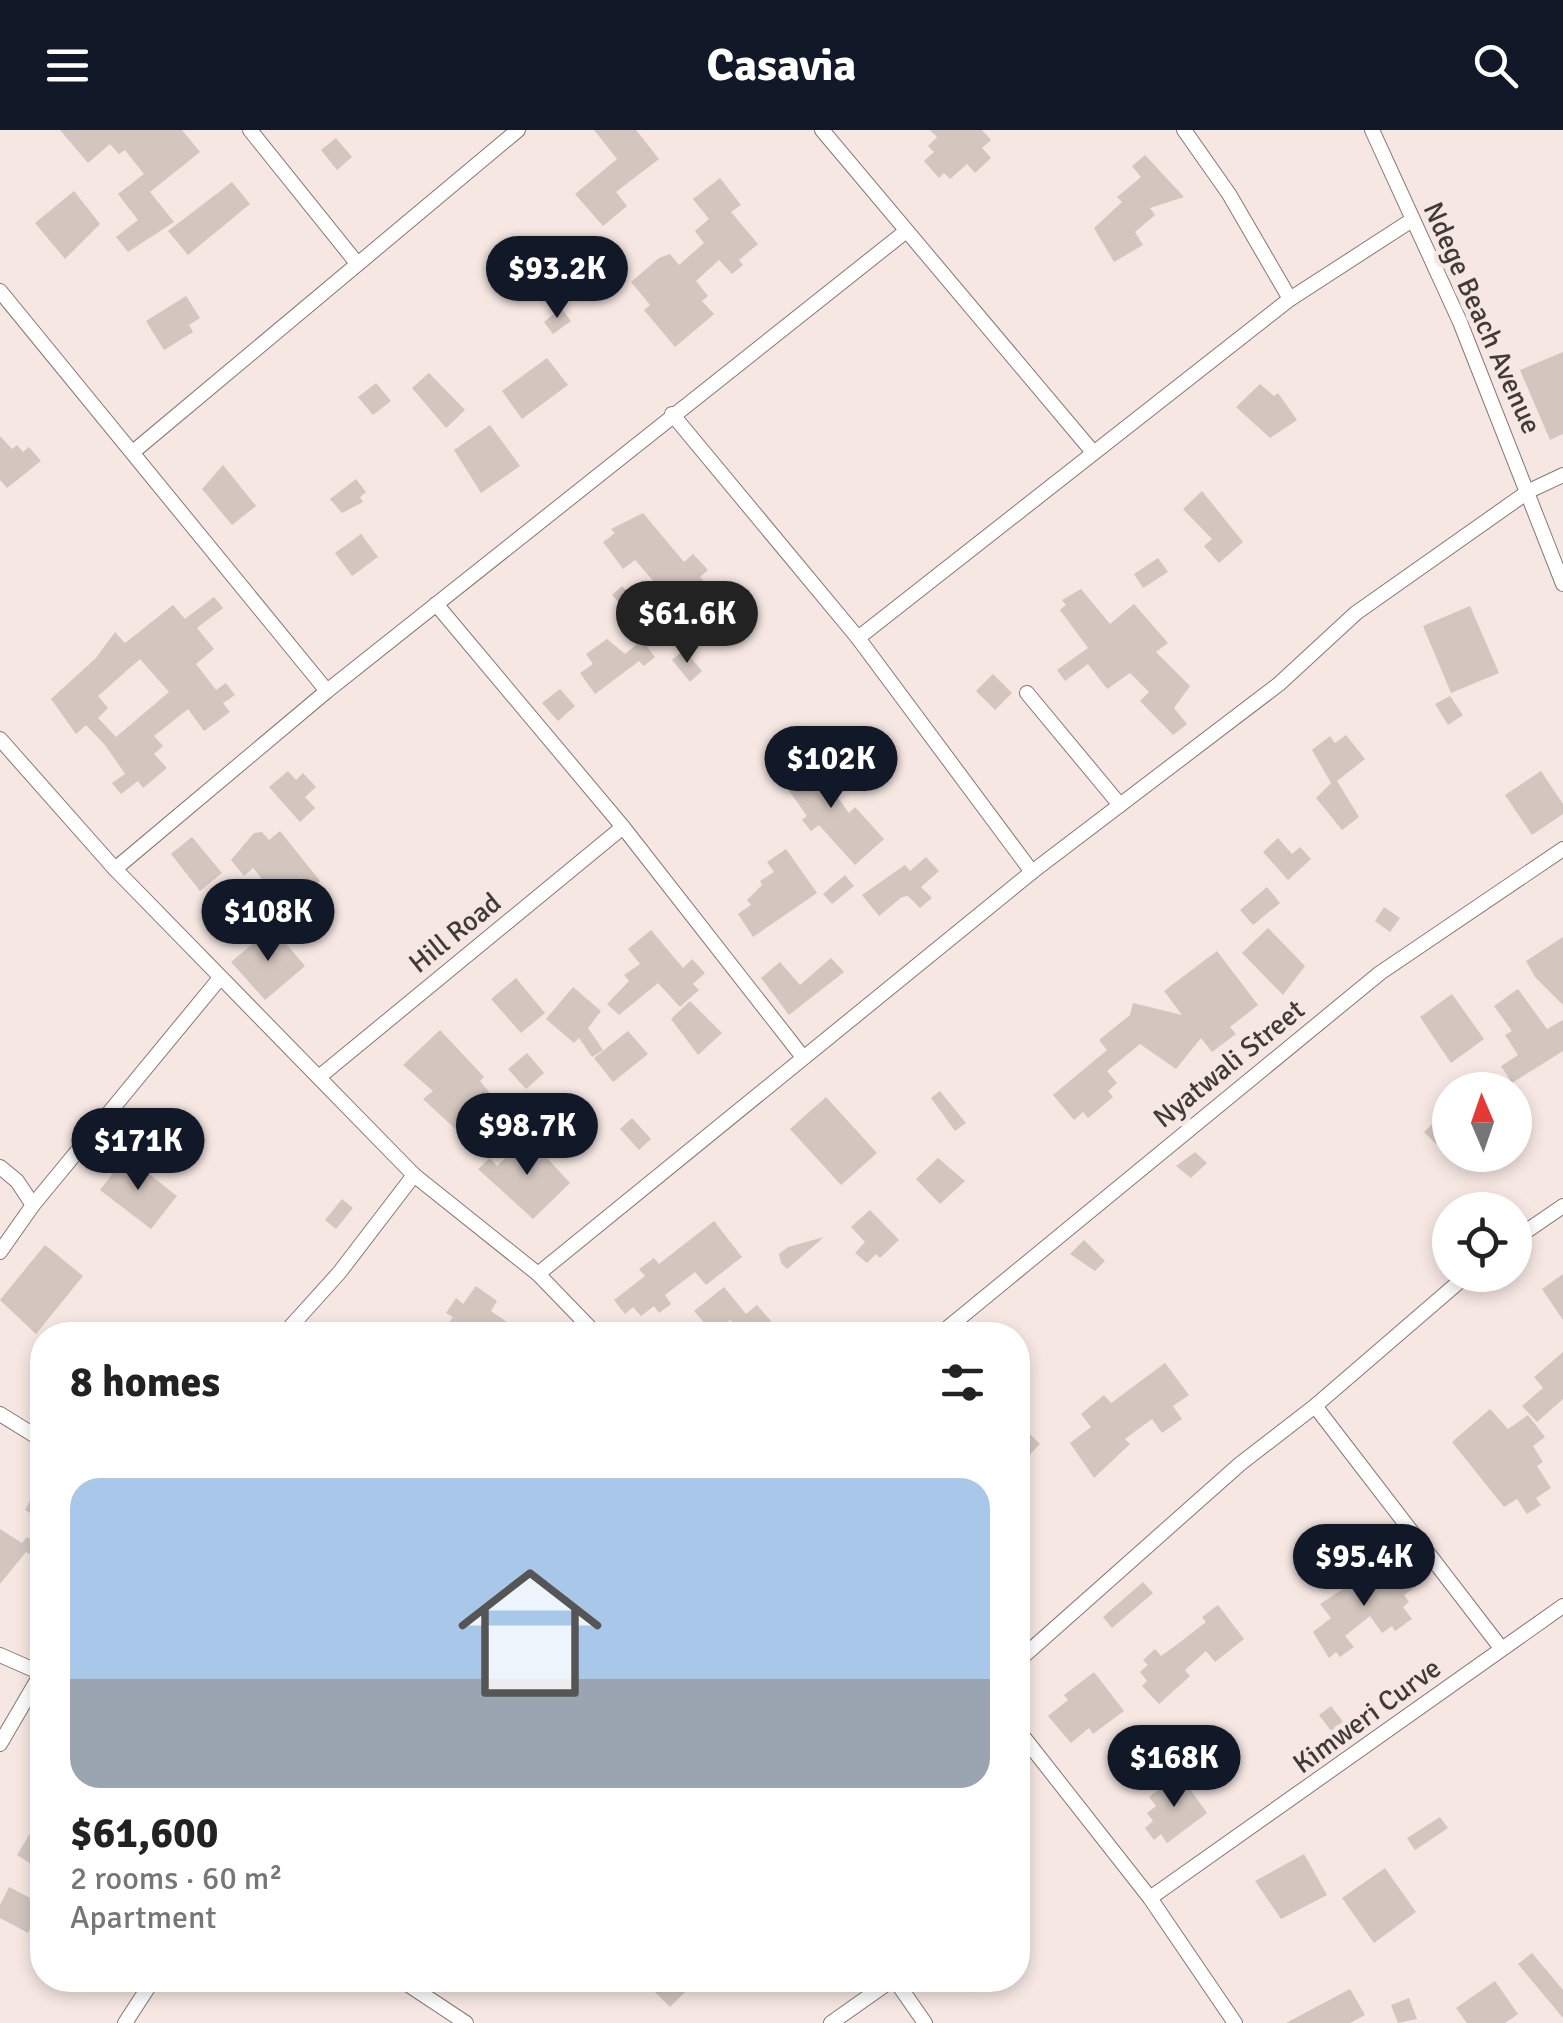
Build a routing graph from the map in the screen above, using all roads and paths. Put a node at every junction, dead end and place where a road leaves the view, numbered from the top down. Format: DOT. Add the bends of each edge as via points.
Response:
graph roads {
  1 [pos="250,130"];
  2 [pos="518,130"];
  3 [pos="822,130"];
  4 [pos="1184,130"];
  5 [pos="1372,130"];
  6 [pos="1412,220"];
  7 [pos="905,232"];
  8 [pos="356,262"];
  9 [pos="0,292"];
  10 [pos="1290,299"];
  11 [pos="672,414"];
  12 [pos="1092,450"];
  13 [pos="134,452"];
  14 [pos="1563,475"];
  15 [pos="1529,491"];
  16 [pos="1563,584"];
  17 [pos="436,604"];
  18 [pos="858,638"];
  19 [pos="327,690"];
  20 [pos="1027,692"];
  21 [pos="0,739"];
  22 [pos="1120,805"];
  23 [pos="623,827"];
  24 [pos="1563,849"];
  25 [pos="115,870"];
  26 [pos="1032,872"];
  27 [pos="220,978"];
  28 [pos="802,1056"];
  29 [pos="319,1077"];
  30 [pos="0,1167"];
  31 [pos="414,1175"];
  32 [pos="33,1205"];
  33 [pos="1563,1206"];
  34 [pos="1532,1227"];
  35 [pos="0,1252"];
  36 [pos="538,1274"];
  37 [pos="1447,1292"];
  38 [pos="295,1322"];
  39 [pos="584,1322"];
  40 [pos="955,1322"];
  41 [pos="1315,1406"];
  42 [pos="0,1414"];
  43 [pos="30,1433"];
  44 [pos="1563,1606"];
  45 [pos="1501,1648"];
  46 [pos="1030,1650"];
  47 [pos="0,1655"];
  48 [pos="30,1668"];
  49 [pos="30,1693"];
  50 [pos="0,1744"];
  51 [pos="1030,1745"];
  52 [pos="1150,1898"];
  53 [pos="145,1992"];
  54 [pos="419,1992"];
  55 [pos="876,1992"];
  56 [pos="902,1992"];
  57 [pos="126,2023"];
  58 [pos="466,2023"];
  59 [pos="831,2023"];
  60 [pos="926,2023"];
  61 [pos="1234,2023"];
  1 -- 8 [label="street"];
  2 -- 8 [label="street"];
  3 -- 7 [label="street"];
  4 -- 10 [label="street"];
  5 -- 6 [label="street, Ndege Beach Avenue"];
  6 -- 10 [label="street"];
  6 -- 15 [label="street, Ndege Beach Avenue"];
  7 -- 11 [label="street"];
  7 -- 12 [label="street"];
  8 -- 13 [label="street"];
  9 -- 13 [label="street"];
  10 -- 12 [label="street"];
  11 -- 17 [label="street"];
  11 -- 18 [label="street"];
  12 -- 18 [label="street"];
  13 -- 19 [label="street"];
  14 -- 15 [label="street"];
  15 -- 16 [label="street, Ndege Beach Avenue"];
  15 -- 22 [label="street" via="1356,613 1292,674"];
  17 -- 19 [label="street"];
  17 -- 23 [label="street"];
  18 -- 26 [label="street"];
  19 -- 25 [label="street"];
  20 -- 22 [label="street"];
  21 -- 25 [label="street"];
  22 -- 26 [label="street"];
  23 -- 28 [label="street"];
  23 -- 29 [label="street, Hill Road"];
  24 -- 40 [label="street, Nyatwali Street" via="1380,973"];
  25 -- 27 [label="street"];
  26 -- 28 [label="street"];
  27 -- 29 [label="street"];
  27 -- 32 [label="street"];
  28 -- 36 [label="street"];
  29 -- 31 [label="street"];
  30 -- 32 [label="street"];
  31 -- 36 [label="street"];
  31 -- 38 [label="street"];
  32 -- 35 [label="street"];
  33 -- 34 [label="street"];
  36 -- 39 [label="street"];
  37 -- 41 [label="street"];
  41 -- 45 [label="street"];
  41 -- 46 [label="street"];
  42 -- 43 [label="street"];
  44 -- 45 [label="street, Kimweri Curve"];
  45 -- 52 [label="street, Kimweri Curve"];
  47 -- 48 [label="street"];
  49 -- 50 [label="street"];
  51 -- 52 [label="street"];
  52 -- 61 [label="street"];
  53 -- 57 [label="street"];
  54 -- 58 [label="street"];
  55 -- 59 [label="street"];
  56 -- 60 [label="street"];
}
